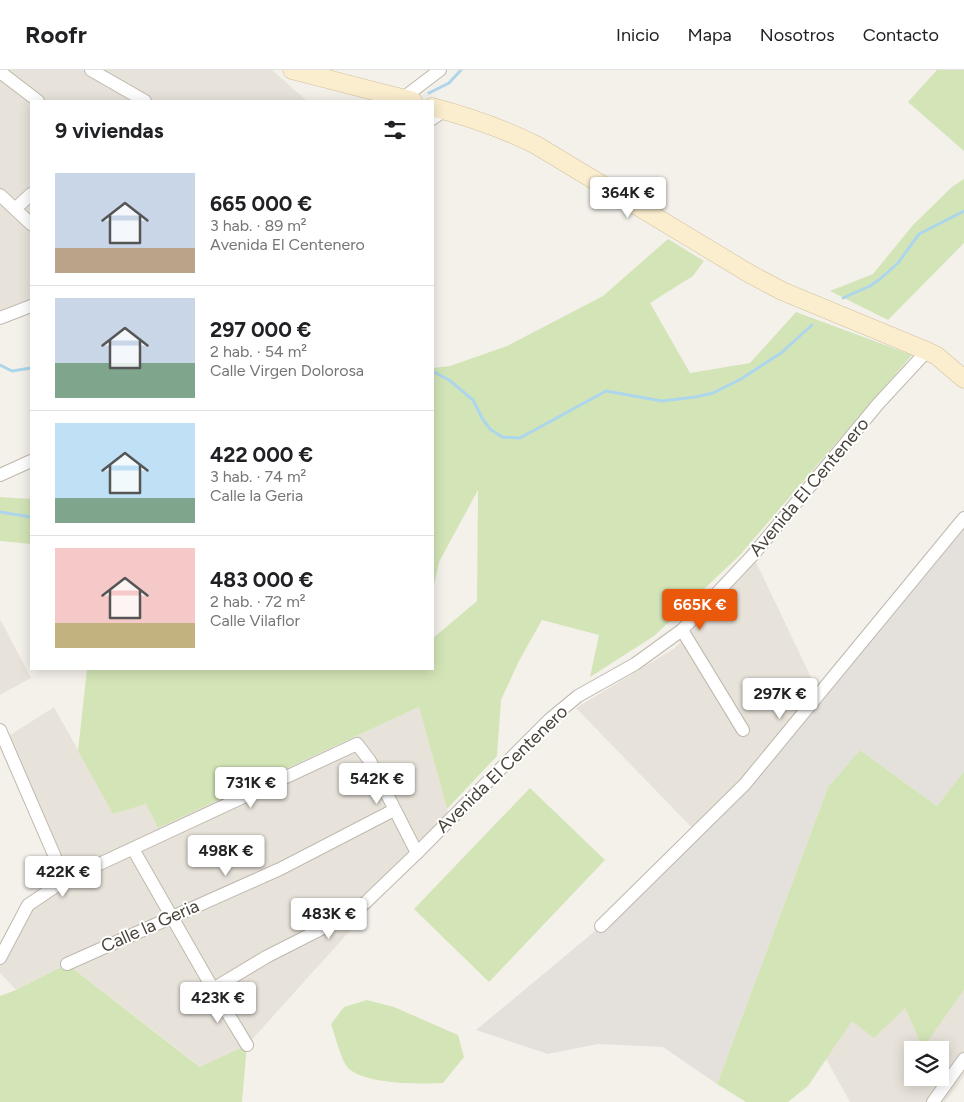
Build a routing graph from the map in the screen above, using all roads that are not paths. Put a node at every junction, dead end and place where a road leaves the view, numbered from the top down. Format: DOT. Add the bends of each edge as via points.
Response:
graph roads {
  1 [pos="90,70"];
  2 [pos="292,70"];
  3 [pos="440,70"];
  4 [pos="0,72"];
  5 [pos="37,100"];
  6 [pos="143,100"];
  7 [pos="408,100"];
  8 [pos="437,112"];
  9 [pos="0,195"];
  10 [pos="30,195"];
  11 [pos="15,209"];
  12 [pos="30,223"];
  13 [pos="30,306"];
  14 [pos="3,313"];
  15 [pos="927,351"];
  16 [pos="964,379"];
  17 [pos="30,461"];
  18 [pos="0,475"];
  19 [pos="964,518"];
  20 [pos="682,630"];
  21 [pos="0,730"];
  22 [pos="743,730"];
  23 [pos="394,810"];
  24 [pos="133,849"];
  25 [pos="417,853"];
  26 [pos="65,880"];
  27 [pos="172,916"];
  28 [pos="601,926"];
  29 [pos="0,958"];
  30 [pos="67,964"];
  31 [pos="213,989"];
  32 [pos="247,1045"];
  33 [pos="964,1059"];
  34 [pos="933,1102"];
  1 -- 6 [label="street"];
  2 -- 7 [label="main road"];
  3 -- 7 [label="street"];
  4 -- 5 [label="street"];
  8 -- 15 [label="main road" via="478,119 510,132 782,291"];
  9 -- 11 [label="street"];
  10 -- 11 [label="street"];
  11 -- 12 [label="street"];
  13 -- 14 [label="street"];
  15 -- 16 [label="main road"];
  15 -- 20 [label="street, Avenida El Centenero" via="878,404 752,556"];
  17 -- 18 [label="street"];
  19 -- 28 [label="street" via="745,784"];
  20 -- 22 [label="street"];
  20 -- 25 [label="street, Avenida El Centenero" via="636,664 578,696 549,720"];
  21 -- 26 [label="street"];
  23 -- 24 [label="street" via="370,761 357,744"];
  23 -- 25 [label="street"];
  23 -- 27 [label="street, Calle la Geria" via="280,869"];
  24 -- 26 [label="street"];
  24 -- 27 [label="street"];
  25 -- 31 [label="street, Avenida El Centenero" via="365,903"];
  26 -- 29 [label="street" via="28,905"];
  27 -- 30 [label="street, Calle la Geria"];
  27 -- 31 [label="street"];
  31 -- 32 [label="street"];
  33 -- 34 [label="street"];
}
